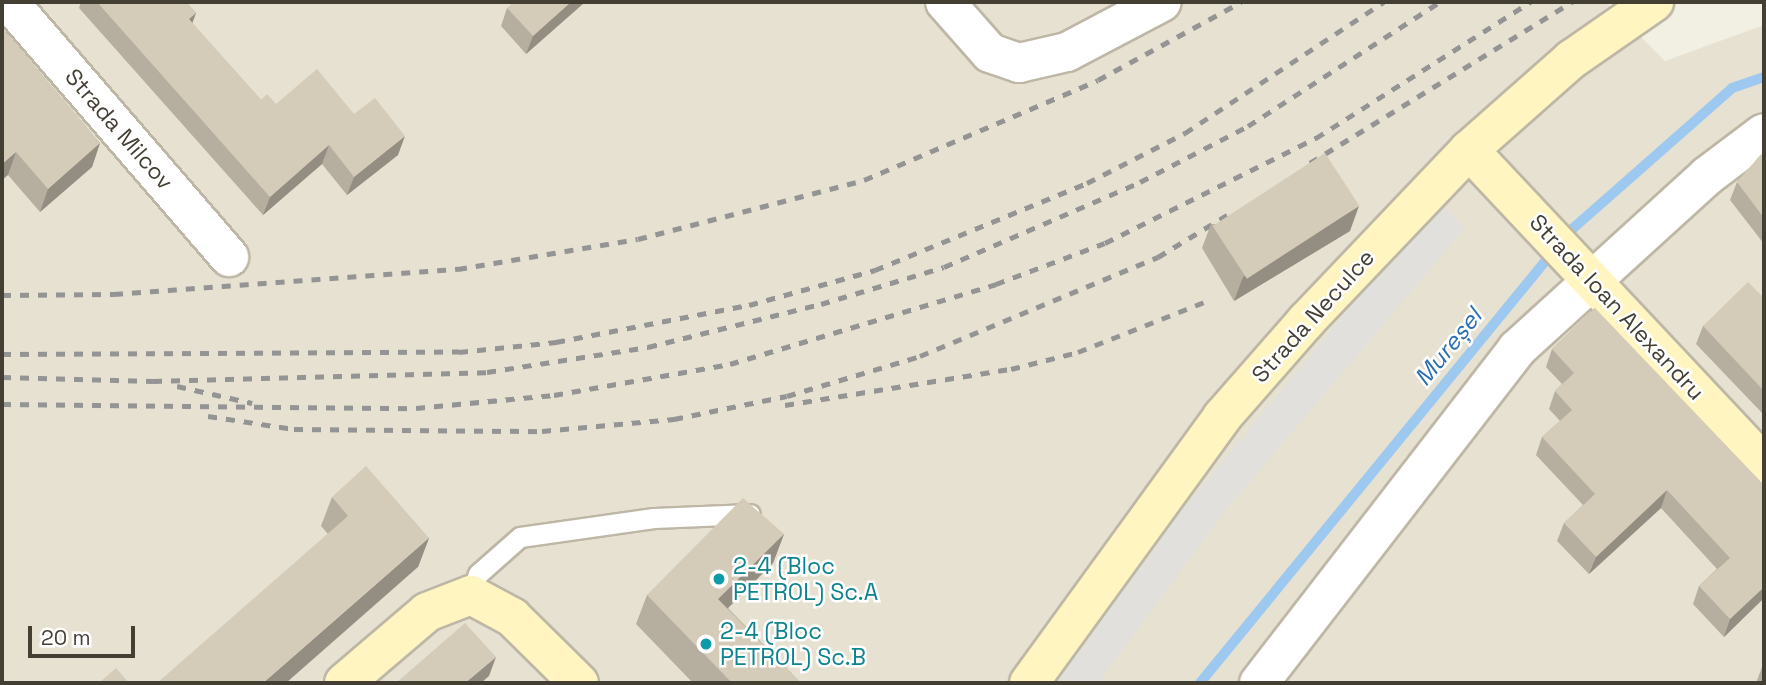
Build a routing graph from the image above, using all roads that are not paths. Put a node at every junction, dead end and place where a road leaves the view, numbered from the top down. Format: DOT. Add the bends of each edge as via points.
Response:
graph roads {
  1 [pos="9,2"];
  2 [pos="945,2"];
  3 [pos="1162,2"];
  4 [pos="1654,2"];
  5 [pos="1764,133"];
  6 [pos="1469,150"];
  7 [pos="229,257"];
  8 [pos="1590,279"];
  9 [pos="1764,464"];
  10 [pos="752,514"];
  11 [pos="471,596"];
  12 [pos="344,683"];
  13 [pos="579,683"];
  14 [pos="1029,683"];
  15 [pos="1259,683"];
  1 -- 7 [label="street, Strada Milcov"];
  2 -- 3 [label="street" via="990,53 1036,63"];
  4 -- 6 [label="street, Strada Neculce" via="1572,59"];
  5 -- 8 [label="street"];
  6 -- 8 [label="street, Strada Ioan Alexandru"];
  6 -- 14 [label="street, Strada Neculce" via="1222,417"];
  8 -- 9 [label="street, Strada Ioan Alexandru"];
  8 -- 15 [label="street" via="1509,359"];
  10 -- 11 [label="lane" via="654,518 520,537 478,574"];
  11 -- 12 [label="street" via="426,612"];
  11 -- 13 [label="street" via="512,617"];
}
